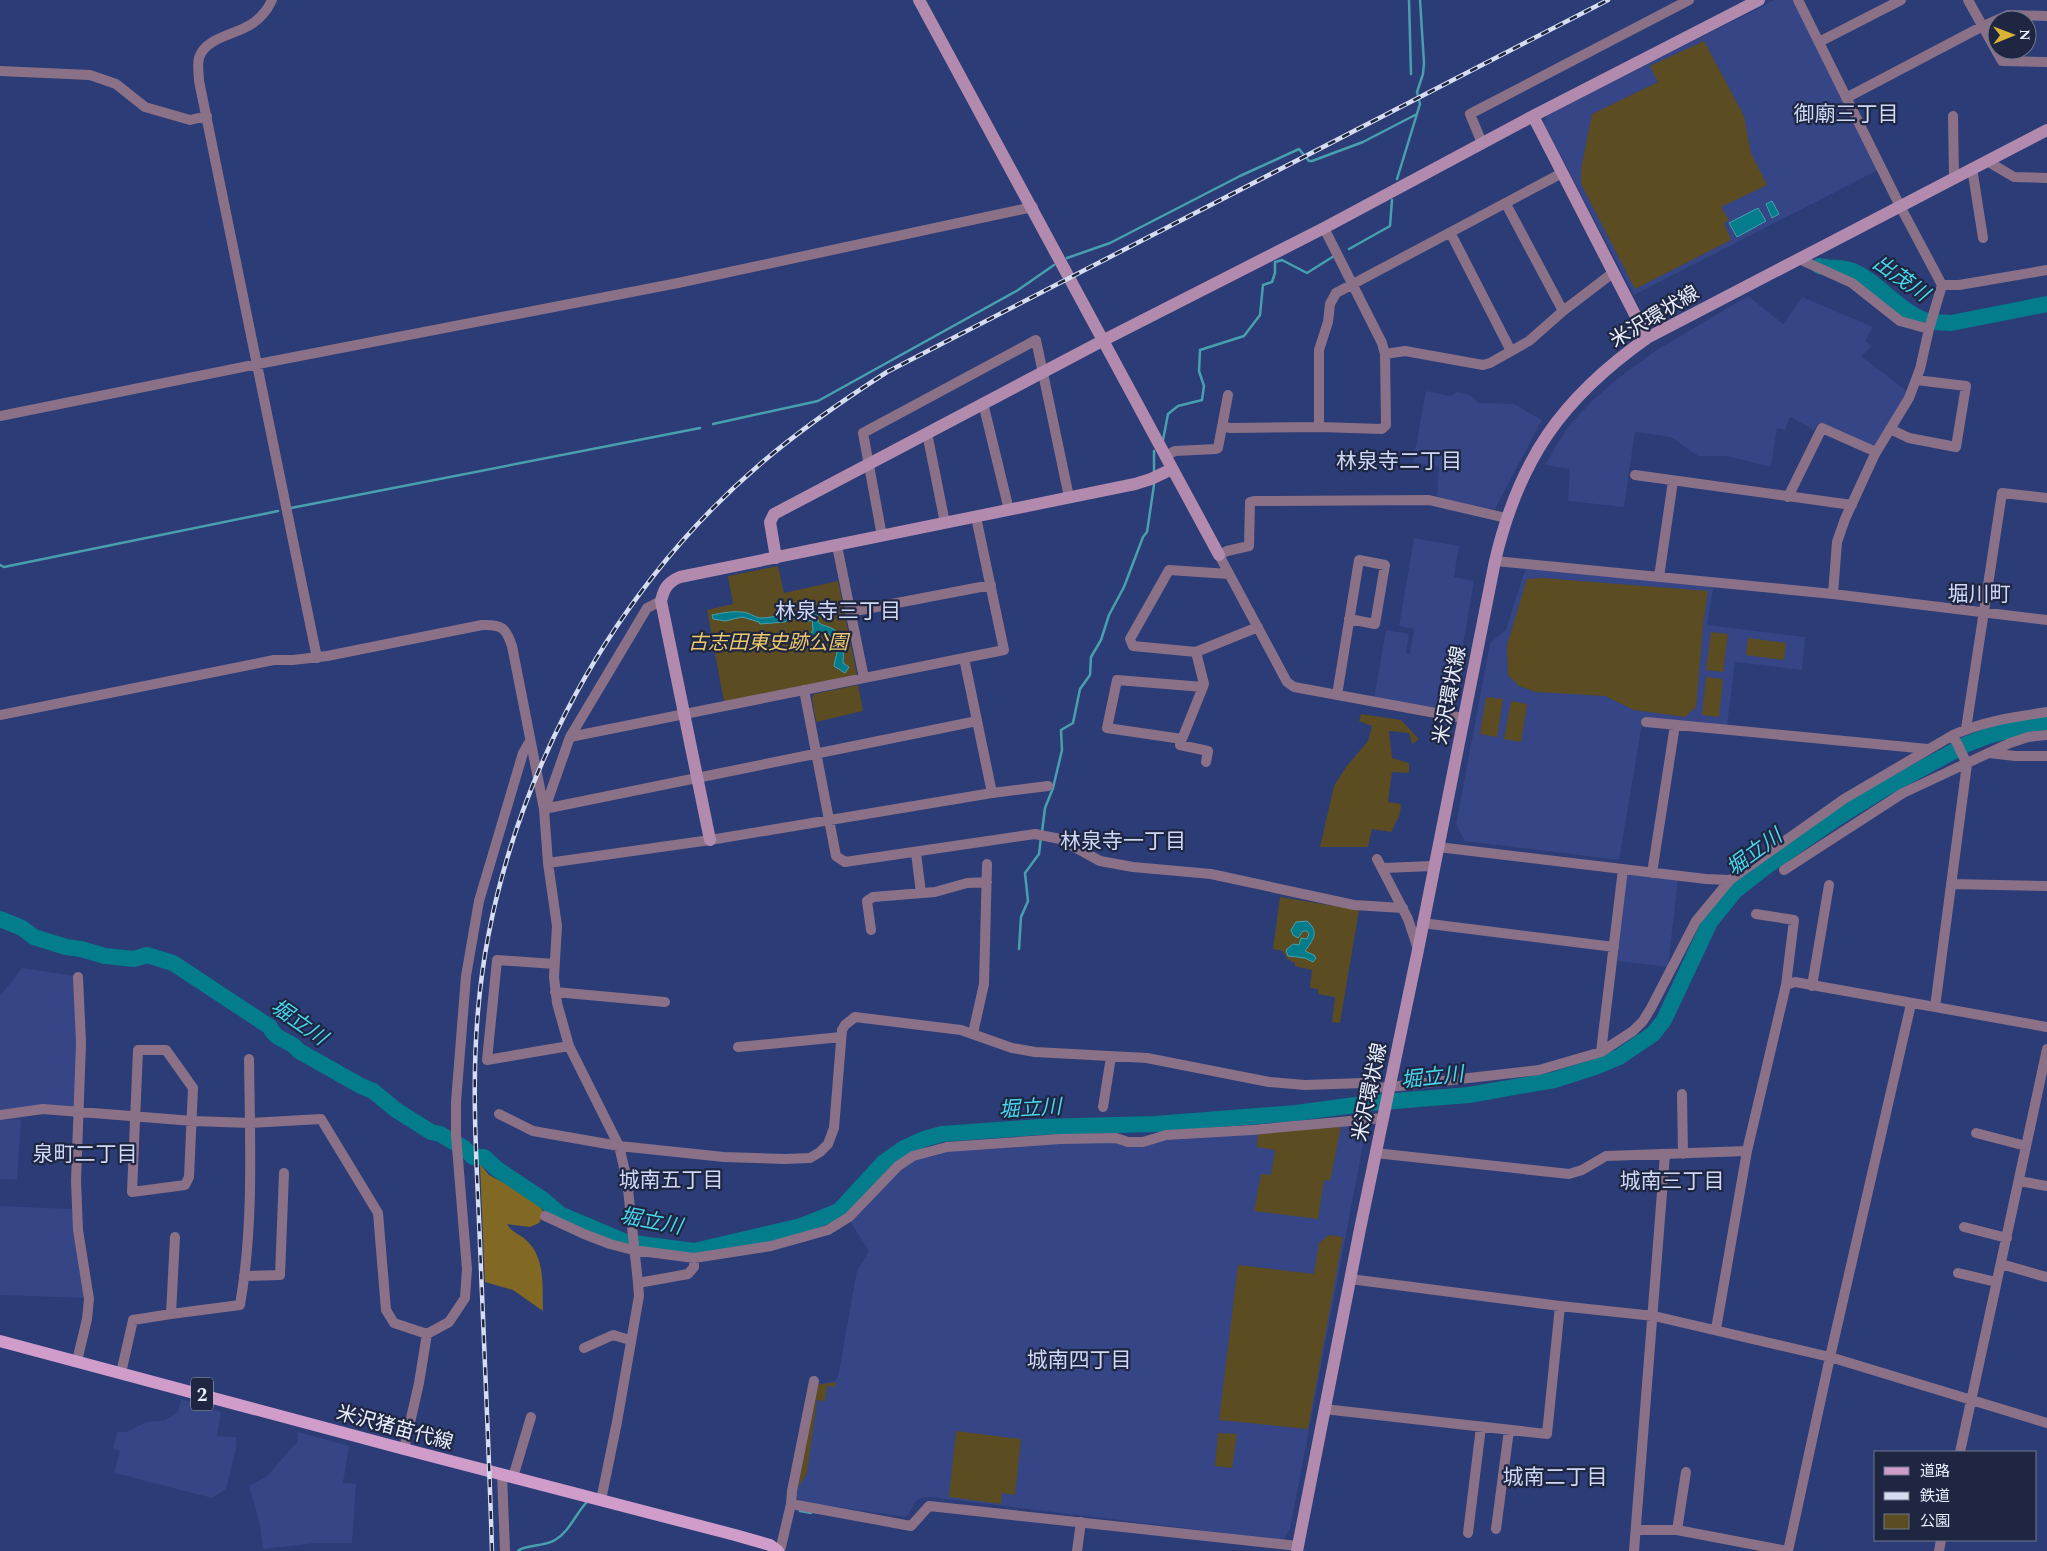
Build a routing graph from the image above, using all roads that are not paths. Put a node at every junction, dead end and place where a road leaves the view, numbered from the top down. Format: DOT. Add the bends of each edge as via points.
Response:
graph roads {
  1 [pos="272,0"];
  2 [pos="919,0"];
  3 [pos="1689,0"];
  4 [pos="1759,0"];
  5 [pos="1798,0"];
  6 [pos="1901,0"];
  7 [pos="1968,0"];
  8 [pos="2047,16"];
  9 [pos="1981,26"];
  10 [pos="1819,42"];
  11 [pos="2047,62"];
  12 [pos="0,71"];
  13 [pos="1846,98"];
  14 [pos="207,116"];
  15 [pos="1533,116"];
  16 [pos="1953,116"];
  17 [pos="2047,130"];
  18 [pos="1482,143"];
  19 [pos="1987,161"];
  20 [pos="1972,168"];
  21 [pos="1562,173"];
  22 [pos="1954,178"];
  23 [pos="2047,178"];
  24 [pos="1506,204"];
  25 [pos="1900,206"];
  26 [pos="1033,207"];
  27 [pos="1324,228"];
  28 [pos="1451,234"];
  29 [pos="1983,238"];
  30 [pos="1799,260"];
  31 [pos="2047,270"];
  32 [pos="1614,272"];
  33 [pos="1354,284"];
  34 [pos="1942,285"];
  35 [pos="1563,311"];
  36 [pos="1929,329"];
  37 [pos="1647,338"];
  38 [pos="1104,340"];
  39 [pos="1511,351"];
  40 [pos="1385,354"];
  41 [pos="258,364"];
  42 [pos="1043,372"];
  43 [pos="1916,380"];
  44 [pos="1228,394"];
  45 [pos="983,403"];
  46 [pos="0,416"];
  47 [pos="1223,426"];
  48 [pos="1319,427"];
  49 [pos="1890,429"];
  50 [pos="927,433"];
  51 [pos="1876,452"];
  52 [pos="1165,456"];
  53 [pos="868,464"];
  54 [pos="1172,469"];
  55 [pos="1635,475"];
  56 [pos="1673,481"];
  57 [pos="1069,497"];
  58 [pos="1788,497"];
  59 [pos="2047,498"];
  60 [pos="1852,506"];
  61 [pos="1009,510"];
  62 [pos="976,517"];
  63 [pos="1506,518"];
  64 [pos="945,523"];
  65 [pos="882,536"];
  66 [pos="837,546"];
  67 [pos="1219,555"];
  68 [pos="776,558"];
  69 [pos="1495,561"];
  70 [pos="1229,574"];
  71 [pos="1659,577"];
  72 [pos="991,585"];
  73 [pos="1833,594"];
  74 [pos="661,601"];
  75 [pos="850,612"];
  76 [pos="1983,612"];
  77 [pos="1349,619"];
  78 [pos="2047,620"];
  79 [pos="1258,628"];
  80 [pos="1196,652"];
  81 [pos="317,658"];
  82 [pos="964,658"];
  83 [pos="864,678"];
  84 [pos="1203,687"];
  85 [pos="804,690"];
  86 [pos="1336,696"];
  87 [pos="1373,702"];
  88 [pos="2047,712"];
  89 [pos="1370,713"];
  90 [pos="684,714"];
  91 [pos="0,715"];
  92 [pos="1464,718"];
  93 [pos="977,721"];
  94 [pos="1646,722"];
  95 [pos="1675,725"];
  96 [pos="1966,729"];
  97 [pos="2047,735"];
  98 [pos="570,737"];
  99 [pos="1954,737"];
  100 [pos="1180,739"];
  101 [pos="530,741"];
  102 [pos="1928,749"];
  103 [pos="816,753"];
  104 [pos="1988,753"];
  105 [pos="2047,756"];
  106 [pos="1967,760"];
  107 [pos="1206,762"];
  108 [pos="697,778"];
  109 [pos="1048,786"];
  110 [pos="992,793"];
  111 [pos="544,809"];
  112 [pos="830,821"];
  113 [pos="710,840"];
  114 [pos="1438,847"];
  115 [pos="916,853"];
  116 [pos="548,863"];
  117 [pos="987,864"];
  118 [pos="1433,866"];
  119 [pos="1623,869"];
  120 [pos="1784,870"];
  121 [pos="1652,873"];
  122 [pos="1730,880"];
  123 [pos="987,882"];
  124 [pos="1951,884"];
  125 [pos="1829,885"];
  126 [pos="2047,886"];
  127 [pos="921,893"];
  128 [pos="1403,908"];
  129 [pos="1756,914"];
  130 [pos="1422,923"];
  131 [pos="871,930"];
  132 [pos="1614,946"];
  133 [pos="1418,950"];
  134 [pos="555,964"];
  135 [pos="78,977"];
  136 [pos="1786,985"];
  137 [pos="1812,986"];
  138 [pos="555,992"];
  139 [pos="665,1002"];
  140 [pos="1911,1004"];
  141 [pos="1935,1006"];
  142 [pos="2047,1027"];
  143 [pos="973,1033"];
  144 [pos="841,1037"];
  145 [pos="569,1046"];
  146 [pos="738,1047"];
  147 [pos="2047,1050"];
  148 [pos="1601,1052"];
  149 [pos="1110,1056"];
  150 [pos="249,1059"];
  151 [pos="1389,1089"];
  152 [pos="1682,1094"];
  153 [pos="1103,1107"];
  154 [pos="79,1111"];
  155 [pos="499,1114"];
  156 [pos="0,1115"];
  157 [pos="1383,1116"];
  158 [pos="136,1117"];
  159 [pos="192,1121"];
  160 [pos="250,1123"];
  161 [pos="1976,1133"];
  162 [pos="619,1146"];
  163 [pos="2026,1146"];
  164 [pos="1747,1151"];
  165 [pos="1375,1153"];
  166 [pos="1665,1154"];
  167 [pos="1683,1154"];
  168 [pos="284,1173"];
  169 [pos="2019,1181"];
  170 [pos="2047,1186"];
  171 [pos="545,1216"];
  172 [pos="1964,1227"];
  173 [pos="175,1237"];
  174 [pos="2007,1238"];
  175 [pos="633,1248"];
  176 [pos="694,1258"];
  177 [pos="2001,1264"];
  178 [pos="1958,1273"];
  179 [pos="244,1276"];
  180 [pos="2046,1277"];
  181 [pos="1350,1279"];
  182 [pos="1996,1282"];
  183 [pos="638,1283"];
  184 [pos="1560,1306"];
  185 [pos="171,1314"];
  186 [pos="1654,1316"];
  187 [pos="1716,1329"];
  188 [pos="427,1334"];
  189 [pos="630,1340"];
  190 [pos="0,1341"];
  191 [pos="584,1348"];
  192 [pos="1830,1356"];
  193 [pos="77,1361"];
  194 [pos="121,1373"];
  195 [pos="814,1381"];
  196 [pos="1972,1400"];
  197 [pos="1324,1409"];
  198 [pos="531,1417"];
  199 [pos="2047,1423"];
  200 [pos="1481,1426"];
  201 [pos="1509,1430"];
  202 [pos="404,1449"];
  203 [pos="1960,1451"];
  204 [pos="1686,1472"];
  205 [pos="507,1476"];
  206 [pos="601,1500"];
  207 [pos="791,1504"];
  208 [pos="1082,1522"];
  209 [pos="1496,1529"];
  210 [pos="1636,1530"];
  211 [pos="1677,1530"];
  212 [pos="1468,1533"];
  213 [pos="1298,1548"];
  214 [pos="504,1551"];
  215 [pos="779,1551"];
  216 [pos="1077,1551"];
  217 [pos="1634,1551"];
  218 [pos="1788,1551"];
  1 -- 14 [label="street" via="267,11 250,26 205,48 199,59 199,82"];
  2 -- 26 [label="street"];
  3 -- 18 [label="street" via="1470,114"];
  4 -- 15 [label="street"];
  5 -- 10 [label="street"];
  6 -- 10 [label="street"];
  7 -- 9 [label="street"];
  8 -- 9 [label="street" via="2008,15"];
  9 -- 11 [label="street" via="2002,61"];
  9 -- 13 [label="street"];
  10 -- 13 [label="street"];
  12 -- 14 [label="street" via="90,74 116,84 145,107 190,120"];
  13 -- 25 [label="street"];
  14 -- 41 [label="street"];
  15 -- 18 [label="street"];
  15 -- 21 [label="street"];
  16 -- 22 [label="street"];
  17 -- 19 [label="street, 米沢環状線"];
  18 -- 27 [label="street"];
  19 -- 20 [label="street, 米沢環状線"];
  19 -- 23 [label="street" via="2014,177"];
  20 -- 22 [label="street, 米沢環状線"];
  20 -- 29 [label="street"];
  21 -- 24 [label="street"];
  21 -- 32 [label="street"];
  22 -- 25 [label="street, 米沢環状線"];
  24 -- 28 [label="street"];
  24 -- 35 [label="street"];
  25 -- 30 [label="street, 米沢環状線"];
  25 -- 34 [label="street"];
  26 -- 38 [label="street" via="1068,278"];
  26 -- 41 [label="street" via="678,283"];
  27 -- 33 [label="street"];
  27 -- 38 [label="street"];
  28 -- 33 [label="street"];
  28 -- 39 [label="street"];
  30 -- 36 [label="street" via="1852,283 1900,321"];
  30 -- 37 [label="street, 米沢環状線" via="1696,310"];
  31 -- 34 [label="street"];
  32 -- 35 [label="street"];
  32 -- 37 [label="street"];
  33 -- 40 [label="street"];
  33 -- 48 [label="street" via="1336,293 1330,304 1319,350"];
  34 -- 36 [label="street"];
  35 -- 39 [label="street"];
  36 -- 43 [label="street"];
  37 -- 63 [label="street, 米沢環状線" via="1598,375 1556,422 1525,473"];
  38 -- 42 [label="street"];
  38 -- 52 [label="street"];
  39 -- 40 [label="street" via="1484,365 1405,351"];
  40 -- 48 [label="street" via="1386,425 1382,429"];
  41 -- 46 [label="street"];
  41 -- 81 [label="street"];
  42 -- 45 [label="street"];
  42 -- 53 [label="street" via="1036,340 863,433"];
  42 -- 57 [label="street"];
  43 -- 49 [label="street"];
  43 -- 49 [label="street" via="1966,386 1956,447 1909,438"];
  44 -- 47 [label="street"];
  45 -- 50 [label="street"];
  45 -- 61 [label="street"];
  47 -- 48 [label="street"];
  47 -- 52 [label="street" via="1216,449 1175,451"];
  49 -- 51 [label="street"];
  50 -- 53 [label="street"];
  50 -- 64 [label="street"];
  51 -- 58 [label="street" via="1822,428"];
  51 -- 60 [label="street"];
  52 -- 54 [label="street"];
  53 -- 65 [label="street"];
  53 -- 68 [label="street" via="774,514 770,522"];
  54 -- 57 [label="street" via="1151,479"];
  54 -- 67 [label="street"];
  55 -- 56 [label="street"];
  56 -- 58 [label="street"];
  56 -- 71 [label="street"];
  57 -- 61 [label="street"];
  58 -- 60 [label="street"];
  59 -- 76 [label="street" via="2002,493"];
  60 -- 73 [label="street" via="1837,542"];
  61 -- 62 [label="street"];
  62 -- 64 [label="street"];
  62 -- 72 [label="street"];
  63 -- 67 [label="street" via="1429,500 1254,501 1250,502 1249,546"];
  63 -- 69 [label="street, 米沢環状線"];
  64 -- 65 [label="street"];
  65 -- 66 [label="street"];
  66 -- 68 [label="street"];
  66 -- 75 [label="street"];
  67 -- 70 [label="street"];
  68 -- 74 [label="street" via="680,577 669,582"];
  69 -- 71 [label="street"];
  69 -- 92 [label="street, 米沢環状線"];
  70 -- 79 [label="street"];
  70 -- 80 [label="street" via="1169,570 1130,639 1133,646"];
  71 -- 73 [label="street"];
  72 -- 75 [label="street"];
  72 -- 82 [label="street" via="1004,650"];
  73 -- 76 [label="street"];
  74 -- 90 [label="street"];
  74 -- 98 [label="street" via="647,608"];
  75 -- 83 [label="street"];
  76 -- 78 [label="street"];
  76 -- 96 [label="street"];
  77 -- 77 [label="street" via="1359,560 1385,565 1375,624"];
  77 -- 86 [label="street"];
  79 -- 80 [label="street"];
  79 -- 86 [label="street" via="1287,682 1294,687"];
  80 -- 84 [label="street"];
  81 -- 91 [label="street" via="274,660"];
  81 -- 101 [label="street" via="482,625 501,627 508,634 512,646"];
  82 -- 83 [label="street"];
  82 -- 93 [label="street"];
  83 -- 85 [label="street"];
  84 -- 100 [label="street"];
  84 -- 100 [label="street" via="1117,680 1107,728"];
  85 -- 90 [label="street"];
  85 -- 103 [label="street"];
  86 -- 87 [label="street"];
  87 -- 89 [label="street"];
  87 -- 92 [label="street"];
  88 -- 96 [label="street"];
  90 -- 98 [label="street"];
  90 -- 108 [label="street"];
  92 -- 114 [label="street, 米沢環状線"];
  93 -- 103 [label="street"];
  93 -- 110 [label="street"];
  94 -- 95 [label="street"];
  95 -- 102 [label="street"];
  95 -- 121 [label="street"];
  96 -- 99 [label="street"];
  97 -- 104 [label="street" via="2028,737"];
  98 -- 111 [label="street"];
  99 -- 102 [label="street"];
  99 -- 106 [label="street"];
  100 -- 107 [label="street" via="1180,746 1208,750"];
  101 -- 111 [label="street"];
  101 -- 188 [label="street" via="503,816 479,901 466,976 456,1102 457,1156 467,1269 465,1298 449,1322"];
  102 -- 122 [label="street" via="1844,799"];
  103 -- 108 [label="street"];
  103 -- 112 [label="street"];
  104 -- 105 [label="street"];
  104 -- 106 [label="street"];
  106 -- 120 [label="street" via="1903,793"];
  106 -- 124 [label="street"];
  108 -- 111 [label="street"];
  108 -- 113 [label="street"];
  109 -- 110 [label="street"];
  110 -- 112 [label="street"];
  111 -- 116 [label="street"];
  112 -- 113 [label="street"];
  112 -- 115 [label="street" via="836,856 845,862"];
  113 -- 116 [label="street"];
  114 -- 118 [label="street, 米沢環状線"];
  114 -- 119 [label="street"];
  115 -- 127 [label="street"];
  115 -- 128 [label="street" via="1034,834 1060,839 1100,861 1211,874 1354,905"];
  116 -- 134 [label="street" via="558,926"];
  117 -- 123 [label="street"];
  118 -- 128 [label="street" via="1380,863"];
  118 -- 130 [label="street, 米沢環状線"];
  119 -- 121 [label="street"];
  119 -- 132 [label="street"];
  121 -- 122 [label="street"];
  122 -- 148 [label="street" via="1696,920 1643,1021"];
  123 -- 127 [label="street"];
  123 -- 143 [label="street" via="984,984"];
  124 -- 126 [label="street"];
  124 -- 141 [label="street"];
  125 -- 137 [label="street"];
  127 -- 131 [label="street" via="873,897 867,901"];
  128 -- 133 [label="street"];
  129 -- 136 [label="street" via="1794,920"];
  130 -- 132 [label="street"];
  130 -- 133 [label="street, 米沢環状線"];
  132 -- 148 [label="street"];
  133 -- 151 [label="street, 米沢環状線"];
  134 -- 138 [label="street"];
  134 -- 145 [label="street" via="497,960 487,1060"];
  135 -- 154 [label="street"];
  136 -- 137 [label="street" via="1795,982"];
  136 -- 164 [label="street"];
  137 -- 140 [label="street"];
  138 -- 139 [label="street"];
  138 -- 145 [label="street"];
  140 -- 141 [label="street"];
  140 -- 192 [label="street"];
  141 -- 142 [label="street"];
  143 -- 144 [label="street" via="855,1017 845,1025"];
  143 -- 149 [label="street" via="1012,1048"];
  144 -- 146 [label="street"];
  144 -- 162 [label="street" via="834,1128 828,1144 810,1158 724,1158"];
  145 -- 162 [label="street"];
  147 -- 163 [label="street"];
  148 -- 151 [label="street" via="1538,1070"];
  149 -- 151 [label="street" via="1147,1058 1268,1082 1305,1085 1364,1083 1374,1088"];
  149 -- 153 [label="street"];
  150 -- 160 [label="street"];
  151 -- 157 [label="street, 米沢環状線"];
  152 -- 167 [label="street"];
  154 -- 156 [label="street" via="43,1109"];
  154 -- 158 [label="street"];
  154 -- 193 [label="street" via="78,1230 89,1298"];
  155 -- 162 [label="street" via="533,1131"];
  157 -- 165 [label="street, 米沢環状線"];
  157 -- 176 [label="street" via="1252,1130 1166,1135 1143,1142 1097,1138 947,1147 913,1156 898,1166 849,1217 828,1230 771,1246"];
  158 -- 159 [label="street"];
  158 -- 159 [label="street" via="138,1050 166,1050 193,1088"];
  158 -- 159 [label="street" via="132,1192 185,1185 189,1177"];
  159 -- 160 [label="street"];
  160 -- 179 [label="street"];
  160 -- 188 [label="street" via="321,1120 378,1213 386,1310 394,1323"];
  161 -- 163 [label="street"];
  162 -- 175 [label="street" via="627,1180"];
  163 -- 169 [label="street"];
  164 -- 167 [label="street"];
  164 -- 187 [label="street"];
  165 -- 166 [label="street" via="1569,1174 1606,1156"];
  165 -- 181 [label="street, 米沢環状線"];
  166 -- 167 [label="street"];
  166 -- 186 [label="street"];
  168 -- 179 [label="street" via="280,1275"];
  169 -- 170 [label="street"];
  169 -- 174 [label="street"];
  171 -- 175 [label="street" via="584,1234"];
  172 -- 174 [label="street"];
  173 -- 185 [label="street"];
  174 -- 177 [label="street"];
  175 -- 176 [label="street"];
  175 -- 183 [label="street"];
  176 -- 183 [label="street" via="694,1267 688,1274"];
  177 -- 180 [label="street"];
  177 -- 182 [label="street"];
  178 -- 182 [label="street"];
  179 -- 185 [label="street" via="240,1305"];
  181 -- 184 [label="street"];
  181 -- 197 [label="street, 米沢環状線"];
  182 -- 196 [label="street"];
  183 -- 189 [label="street" via="639,1296"];
  184 -- 186 [label="street"];
  184 -- 201 [label="street" via="1547,1434"];
  185 -- 194 [label="street" via="132,1320"];
  186 -- 187 [label="street"];
  186 -- 210 [label="street"];
  187 -- 192 [label="street"];
  188 -- 202 [label="street"];
  189 -- 191 [label="street" via="613,1335"];
  189 -- 206 [label="street"];
  190 -- 193 [label="main road, 米沢猪苗代線 / 2"];
  192 -- 196 [label="street"];
  192 -- 218 [label="street"];
  193 -- 194 [label="main road, 米沢猪苗代線 / 2"];
  194 -- 202 [label="main road, 米沢猪苗代線 / 2"];
  195 -- 207 [label="street"];
  196 -- 199 [label="street"];
  196 -- 203 [label="street"];
  197 -- 200 [label="street"];
  197 -- 213 [label="street, 米沢環状線"];
  198 -- 205 [label="street"];
  200 -- 201 [label="street"];
  200 -- 212 [label="street"];
  201 -- 209 [label="street"];
  202 -- 205 [label="main road, 米沢猪苗代線 / 2"];
  204 -- 211 [label="street"];
  205 -- 206 [label="main road, 米沢猪苗代線 / 2"];
  205 -- 214 [label="street"];
  206 -- 215 [label="main road, 米沢猪苗代線 / 2" via="761,1542"];
  207 -- 208 [label="street" via="911,1526 930,1506"];
  207 -- 215 [label="street"];
  208 -- 213 [label="street"];
  208 -- 216 [label="street"];
  210 -- 211 [label="street"];
  210 -- 217 [label="street"];
  211 -- 218 [label="street"];
}
